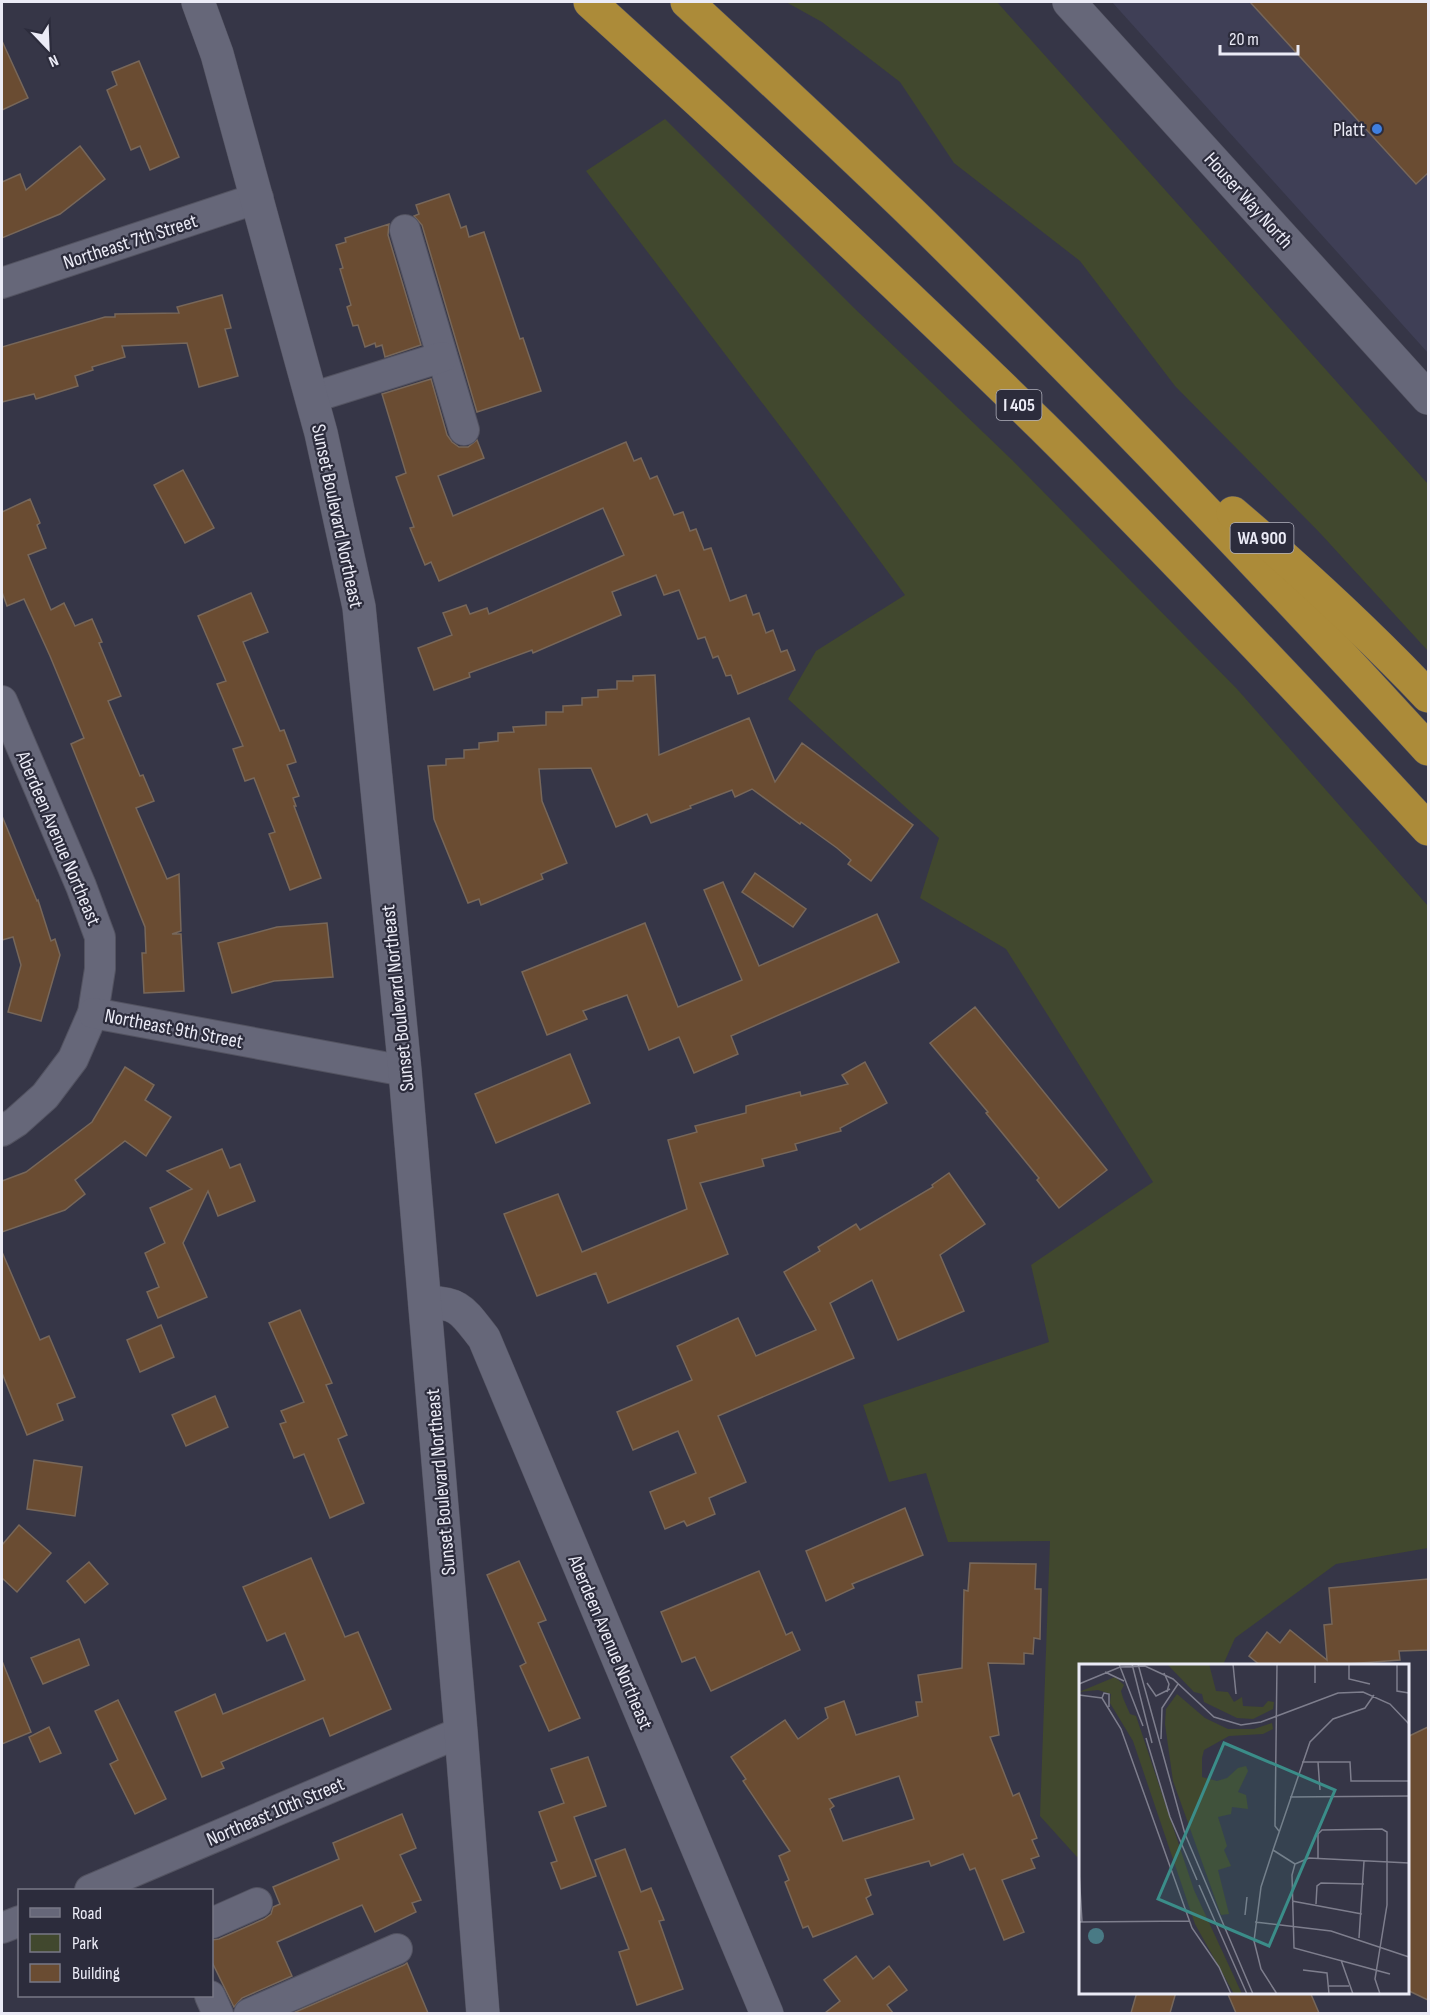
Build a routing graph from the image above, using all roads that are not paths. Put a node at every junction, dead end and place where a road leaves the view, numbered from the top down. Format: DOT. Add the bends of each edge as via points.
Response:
graph roads {
  1 [pos="198,2"];
  2 [pos="590,2"];
  3 [pos="687,2"];
  4 [pos="1078,8"];
  5 [pos="258,198"];
  6 [pos="405,230"];
  7 [pos="2,283"];
  8 [pos="442,357"];
  9 [pos="1087,390"];
  10 [pos="311,398"];
  11 [pos="1428,398"];
  12 [pos="464,430"];
  13 [pos="1428,696"];
  14 [pos="2,701"];
  15 [pos="1428,749"];
  16 [pos="1428,829"];
  17 [pos="93,1013"];
  18 [pos="405,1071"];
  19 [pos="2,1131"];
  20 [pos="425,1303"];
  21 [pos="461,1732"];
  22 [pos="141,1880"];
  23 [pos="95,1889"];
  24 [pos="257,1903"];
  25 [pos="18,1921"];
  26 [pos="213,1923"];
  27 [pos="2,1928"];
  28 [pos="397,1949"];
  29 [pos="211,1997"];
  30 [pos="218,2013"];
  31 [pos="249,2013"];
  32 [pos="483,2013"];
  33 [pos="767,2013"];
  1 -- 5 [label="main road, Sunset Boulevard Northeast"];
  2 -- 16 [label="highway, I 405" via="770,166 1041,426 1173,559"];
  3 -- 9 [label="highway" via="921,223"];
  4 -- 11 [label="main road, Houser Way North"];
  5 -- 7 [label="street, Northeast 7th Street"];
  5 -- 10 [label="main road, Sunset Boulevard Northeast"];
  6 -- 8 [label="street"];
  8 -- 10 [label="street"];
  8 -- 12 [label="street"];
  9 -- 13 [label="highway, WA 900" via="1293,564"];
  9 -- 15 [label="highway" via="1303,612"];
  10 -- 18 [label="main road, Sunset Boulevard Northeast" via="359,607"];
  14 -- 17 [label="street, Aberdeen Avenue Northeast" via="100,937"];
  17 -- 18 [label="street, Northeast 9th Street"];
  17 -- 19 [label="street, Northeast 9th Street" via="73,1059 45,1096"];
  18 -- 20 [label="main road, Sunset Boulevard Northeast"];
  20 -- 21 [label="main road, Sunset Boulevard Northeast"];
  20 -- 33 [label="main road, Aberdeen Avenue Northeast" via="443,1302 462,1311 484,1338"];
  21 -- 22 [label="street, Northeast 10th Street"];
  21 -- 32 [label="main road, Sunset Boulevard Northeast"];
  22 -- 23 [label="street, Northeast 10th Street"];
  24 -- 26 [label="street"];
  25 -- 27 [label="street"];
  28 -- 31 [label="street"];
  29 -- 30 [label="street"];
}
